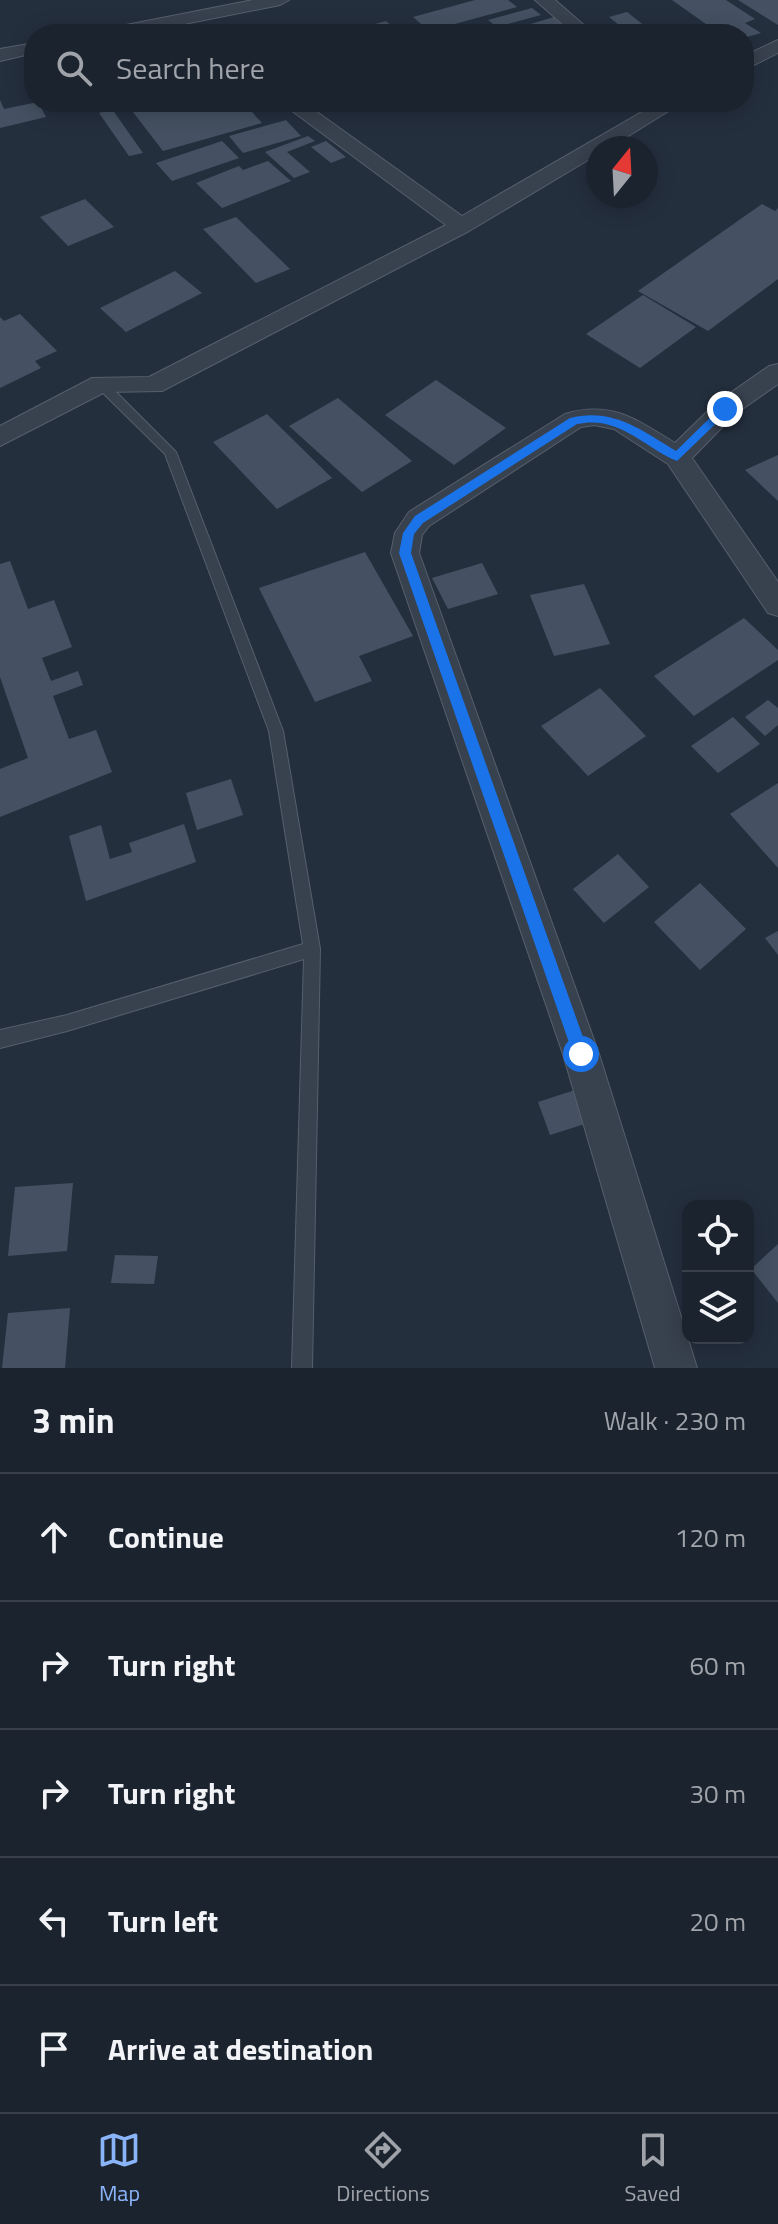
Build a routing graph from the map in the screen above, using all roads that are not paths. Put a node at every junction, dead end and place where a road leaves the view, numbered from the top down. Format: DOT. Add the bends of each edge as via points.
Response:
graph roads {
  1 [pos="280,0"];
  2 [pos="544,0"];
  3 [pos="209,14"];
  4 [pos="158,24"];
  5 [pos="217,24"];
  6 [pos="573,24"];
  7 [pos="778,45"];
  8 [pos="24,50"];
  9 [pos="0,55"];
  10 [pos="754,58"];
  11 [pos="304,112"];
  12 [pos="656,112"];
  13 [pos="461,226"];
  14 [pos="778,372"];
  15 [pos="101,384"];
  16 [pos="0,437"];
  17 [pos="677,457"];
  18 [pos="778,605"];
  19 [pos="312,949"];
  20 [pos="0,1039"];
  21 [pos="302,1368"];
  22 [pos="676,1368"];
  1 -- 3 [label="street"];
  2 -- 6 [label="street"];
  3 -- 4 [label="street"];
  3 -- 5 [label="street"];
  7 -- 10 [label="street"];
  8 -- 9 [label="street"];
  11 -- 13 [label="street"];
  12 -- 13 [label="street"];
  13 -- 15 [label="street" via="153,385"];
  14 -- 17 [label="street" via="725,409"];
  15 -- 16 [label="street"];
  15 -- 19 [label="lane" via="170,452 276,731"];
  17 -- 18 [label="street"];
  17 -- 22 [label="street" via="621,422 594,416 574,420 419,519 405,553 581,1054"];
  19 -- 20 [label="lane"];
  19 -- 21 [label="lane"];
}
